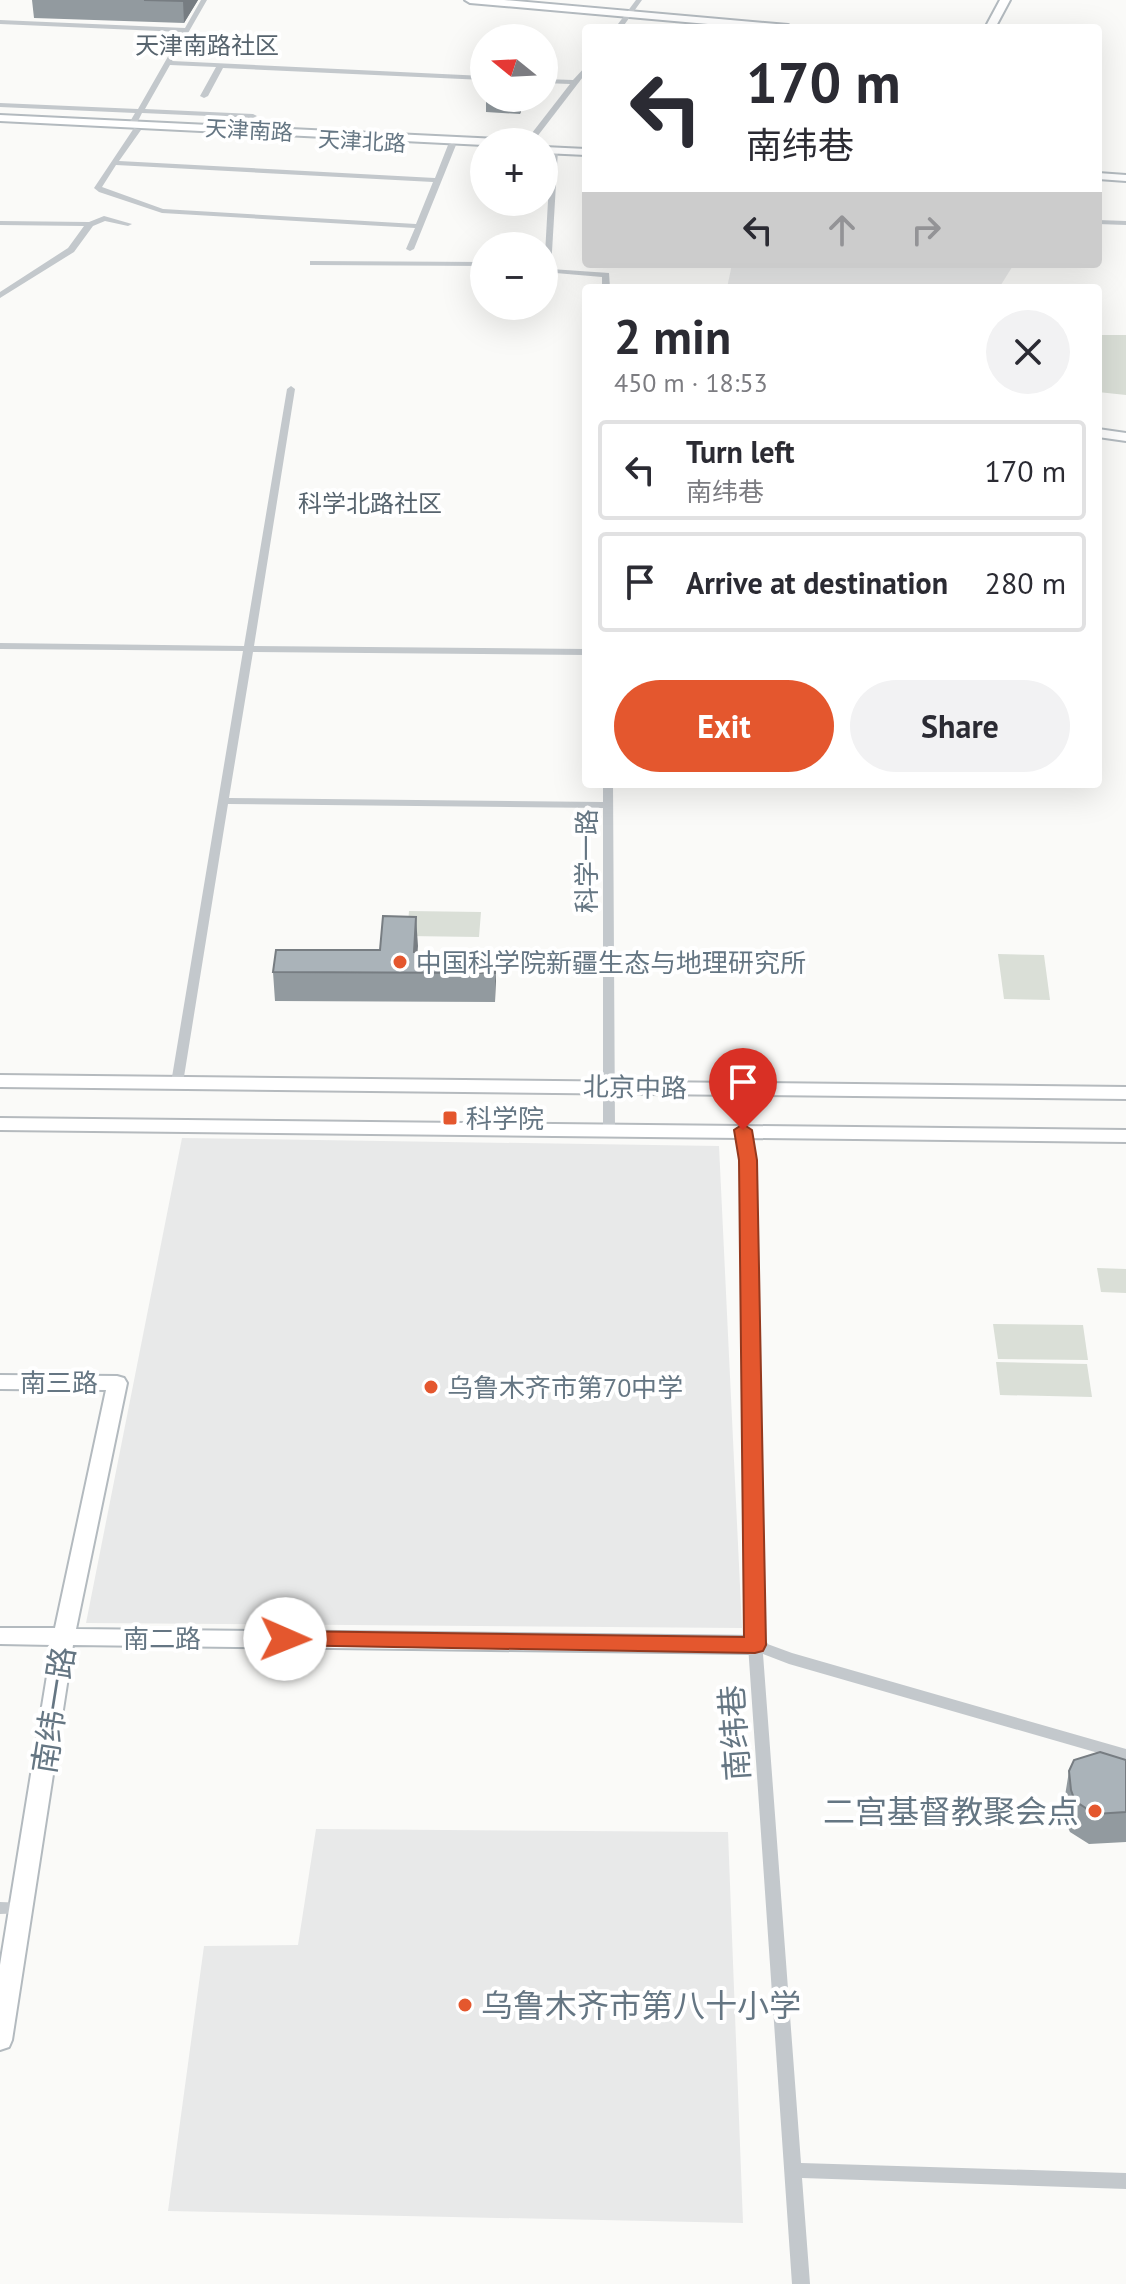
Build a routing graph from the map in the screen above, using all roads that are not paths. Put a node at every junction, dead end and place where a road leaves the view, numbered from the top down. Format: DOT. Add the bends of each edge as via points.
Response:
graph roads {
  1 [pos="204,0"];
  2 [pos="470,0"];
  3 [pos="639,0"];
  4 [pos="648,0"];
  5 [pos="1005,0"];
  6 [pos="634,12"];
  7 [pos="0,22"];
  8 [pos="622,24"];
  9 [pos="629,24"];
  10 [pos="750,24"];
  11 [pos="992,24"];
  12 [pos="187,30"];
  13 [pos="167,63"];
  14 [pos="220,66"];
  15 [pos="582,73"];
  16 [pos="470,77"];
  17 [pos="558,81"];
  18 [pos="575,82"];
  19 [pos="582,83"];
  20 [pos="204,96"];
  21 [pos="0,105"];
  22 [pos="142,110"];
  23 [pos="253,116"];
  24 [pos="0,120"];
  25 [pos="134,127"];
  26 [pos="540,128"];
  27 [pos="547,128"];
  28 [pos="420,141"];
  29 [pos="470,142"];
  30 [pos="452,145"];
  31 [pos="470,146"];
  32 [pos="558,148"];
  33 [pos="582,149"];
  34 [pos="114,163"];
  35 [pos="1102,170"];
  36 [pos="1126,171"];
  37 [pos="1102,176"];
  38 [pos="1126,178"];
  39 [pos="437,180"];
  40 [pos="1102,222"];
  41 [pos="0,223"];
  42 [pos="1126,223"];
  43 [pos="90,224"];
  44 [pos="128,224"];
  45 [pos="418,226"];
  46 [pos="410,249"];
  47 [pos="313,263"];
  48 [pos="470,264"];
  49 [pos="558,272"];
  50 [pos="606,284"];
  51 [pos="0,296"];
  52 [pos="291,389"];
  53 [pos="1102,434"];
  54 [pos="1126,437"];
  55 [pos="0,646"];
  56 [pos="249,647"];
  57 [pos="582,652"];
  58 [pos="608,788"];
  59 [pos="224,801"];
  60 [pos="608,805"];
  61 [pos="0,1081"];
  62 [pos="177,1083"];
  63 [pos="608,1087"];
  64 [pos="1126,1093"];
  65 [pos="0,1124"];
  66 [pos="609,1129"];
  67 [pos="743,1130"];
  68 [pos="1126,1136"];
  69 [pos="0,1382"];
  70 [pos="117,1383"];
  71 [pos="0,1636"];
  72 [pos="64,1637"];
  73 [pos="755,1645"];
  74 [pos="1126,1755"];
  75 [pos="10,1908"];
  76 [pos="0,2040"];
  77 [pos="793,2170"];
  78 [pos="1126,2181"];
  79 [pos="801,2284"];
  1 -- 12 [label="street"];
  2 -- 6 [label="street"];
  3 -- 6 [label="street"];
  4 -- 6 [label="street"];
  5 -- 11 [label="street"];
  6 -- 8 [label="street"];
  6 -- 9 [label="street"];
  6 -- 10 [label="street"];
  7 -- 12 [label="street"];
  12 -- 13 [label="street"];
  13 -- 14 [label="street"];
  13 -- 22 [label="street"];
  14 -- 16 [label="street"];
  14 -- 20 [label="street"];
  15 -- 18 [label="street"];
  17 -- 18 [label="street"];
  18 -- 26 [label="street"];
  19 -- 27 [label="street"];
  21 -- 22 [label="street"];
  22 -- 23 [label="street"];
  22 -- 25 [label="street"];
  24 -- 25 [label="street, 天津北路"];
  25 -- 28 [label="street, 天津北路"];
  25 -- 34 [label="street"];
  28 -- 29 [label="street"];
  28 -- 30 [label="street, 天津北路"];
  30 -- 31 [label="street, 天津北路"];
  30 -- 39 [label="street"];
  32 -- 33 [label="street"];
  34 -- 39 [label="street"];
  34 -- 45 [label="street" via="98,188 104,194 162,211"];
  35 -- 36 [label="street"];
  37 -- 38 [label="street"];
  39 -- 45 [label="street"];
  40 -- 42 [label="street"];
  41 -- 43 [label="street"];
  43 -- 44 [label="street" via="104,218"];
  43 -- 51 [label="street" via="71,250"];
  45 -- 46 [label="street"];
  47 -- 48 [label="street"];
  49 -- 50 [label="street" via="606,275"];
  52 -- 56 [label="street"];
  53 -- 54 [label="street"];
  55 -- 56 [label="street"];
  56 -- 57 [label="street"];
  56 -- 59 [label="street"];
  58 -- 60 [label="street, 科学一路"];
  59 -- 60 [label="street"];
  59 -- 62 [label="street"];
  60 -- 63 [label="street, 科学一路"];
  61 -- 62 [label="main road, 北京中路"];
  62 -- 63 [label="main road, 北京中路"];
  63 -- 64 [label="main road, 北京中路"];
  63 -- 66 [label="street, 科学一路"];
  65 -- 66 [label="main road, 北京中路"];
  66 -- 67 [label="main road, 北京中路"];
  67 -- 68 [label="main road, 北京中路"];
  67 -- 73 [label="street, 南纬巷" via="748,1160"];
  69 -- 70 [label="street, 南三路"];
  70 -- 72 [label="street, 南纬一路"];
  71 -- 72 [label="street, 南二路"];
  72 -- 73 [label="street, 南二路"];
  72 -- 75 [label="street, 南纬一路"];
  73 -- 74 [label="street"];
  73 -- 77 [label="street, 南纬巷"];
  75 -- 76 [label="street, 南纬一路"];
  77 -- 78 [label="street"];
  77 -- 79 [label="street, 南纬巷"];
}
